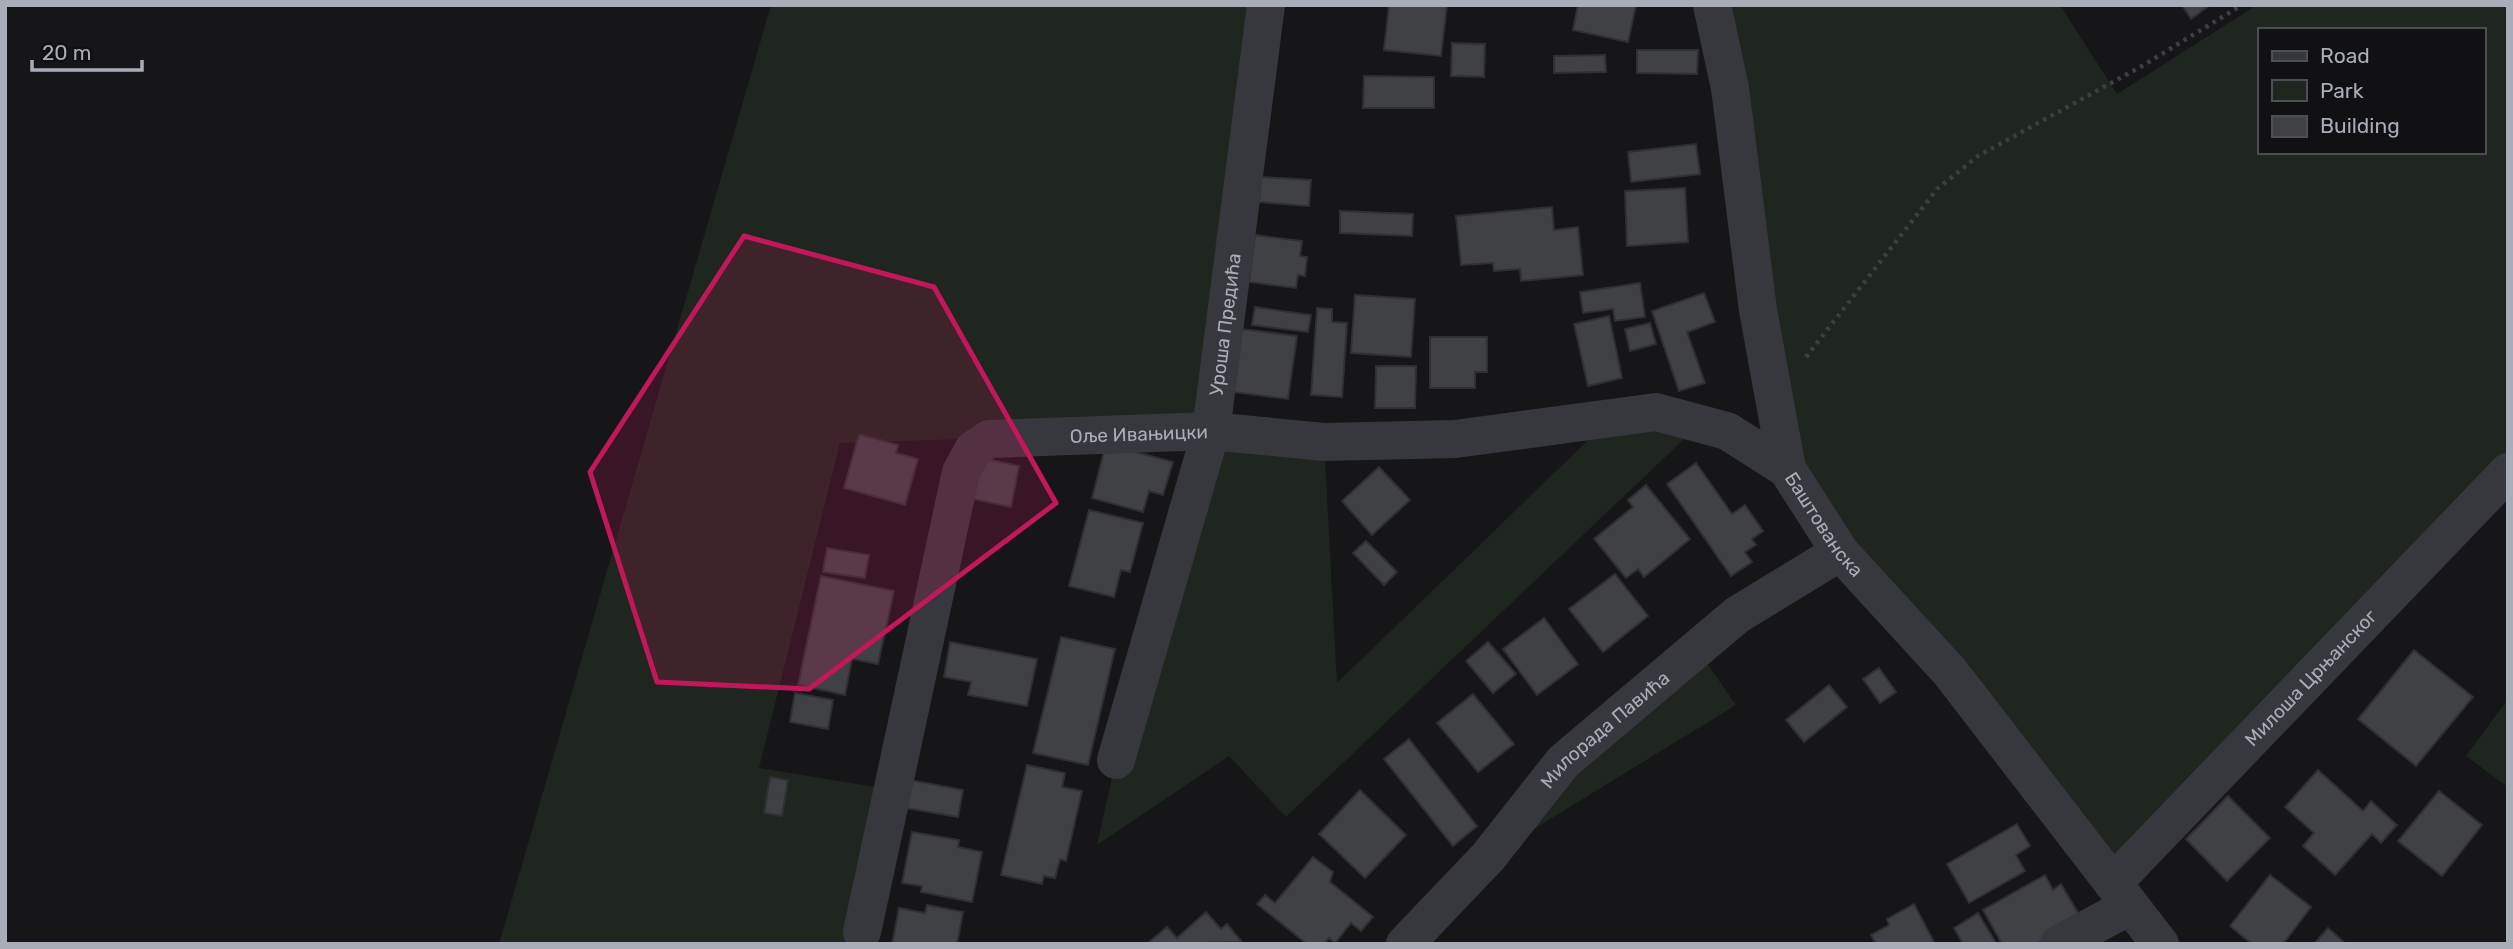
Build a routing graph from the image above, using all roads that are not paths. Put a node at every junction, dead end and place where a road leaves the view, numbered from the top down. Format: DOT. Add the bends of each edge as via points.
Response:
graph roads {
  1 [pos="1266,5"];
  2 [pos="1712,5"];
  3 [pos="1211,430"];
  4 [pos="1787,469"];
  5 [pos="2508,472"];
  6 [pos="1840,552"];
  7 [pos="1116,760"];
  8 [pos="2122,894"];
  9 [pos="862,932"];
  10 [pos="1405,944"];
  11 [pos="2059,944"];
  12 [pos="2160,944"];
  1 -- 3 [label="street, Уроша Предића"];
  2 -- 4 [label="street, Баштованска" via="1730,88 1758,310"];
  3 -- 4 [label="street, Оље Ивањицки" via="1324,442 1455,439 1656,412 1727,431"];
  3 -- 7 [label="street, Уроша Предића"];
  3 -- 9 [label="street, Оље Ивањицки" via="989,439 973,450 961,472"];
  4 -- 6 [label="street, Баштованска"];
  5 -- 8 [label="street, Милоша Црњанског"];
  6 -- 8 [label="street, Баштованска" via="1950,673"];
  6 -- 10 [label="street, Милорада Павића" via="1737,615 1563,762 1488,856"];
  8 -- 11 [label="street, Милоша Црњанског"];
  8 -- 12 [label="street, Баштованска"];
}
